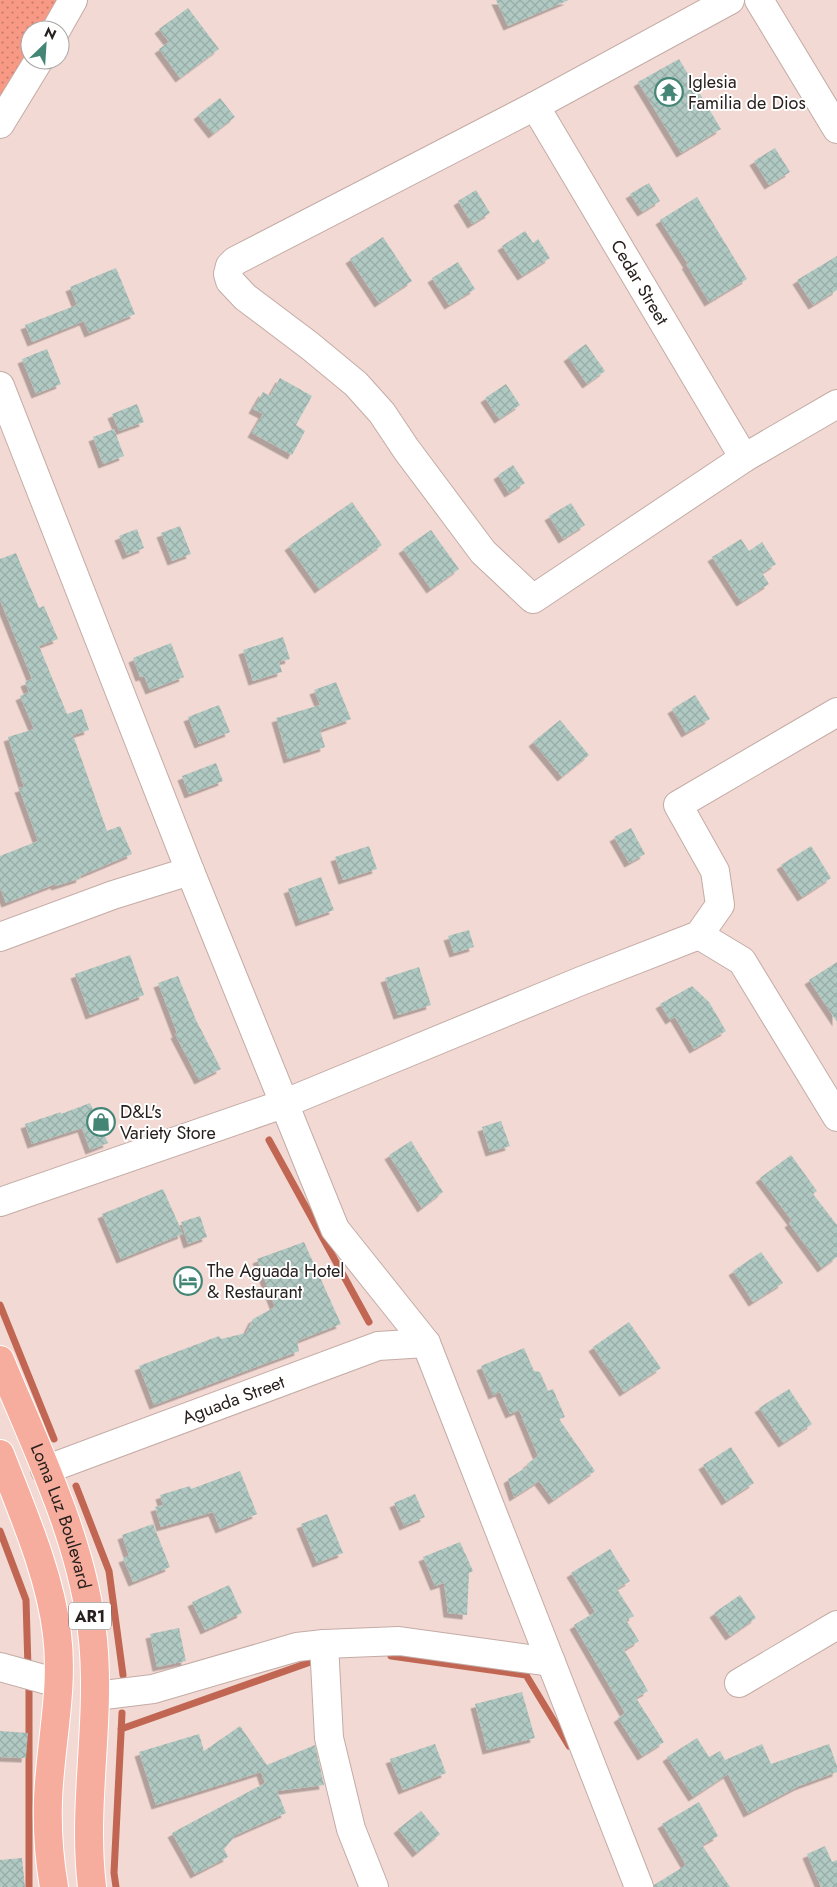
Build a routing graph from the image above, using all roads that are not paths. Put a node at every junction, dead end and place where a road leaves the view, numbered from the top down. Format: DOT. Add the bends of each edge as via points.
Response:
graph roads {
  1 [pos="73,0"];
  2 [pos="730,0"];
  3 [pos="759,0"];
  4 [pos="62,20"];
  5 [pos="33,70"];
  6 [pos="535,106"];
  7 [pos="0,124"];
  8 [pos="837,129"];
  9 [pos="0,386"];
  10 [pos="837,404"];
  11 [pos="744,458"];
  12 [pos="837,712"];
  13 [pos="190,871"];
  14 [pos="699,935"];
  15 [pos="0,938"];
  16 [pos="283,1104"];
  17 [pos="837,1117"];
  18 [pos="0,1202"];
  19 [pos="426,1343"];
  20 [pos="0,1360"];
  21 [pos="0,1454"];
  22 [pos="45,1470"];
  23 [pos="837,1625"];
  24 [pos="324,1644"];
  25 [pos="551,1662"];
  26 [pos="0,1667"];
  27 [pos="58,1683"];
  28 [pos="739,1683"];
  29 [pos="96,1696"];
  30 [pos="54,1887"];
  31 [pos="92,1887"];
  32 [pos="374,1887"];
  33 [pos="639,1887"];
  1 -- 4 [label="street"];
  2 -- 6 [label="street"];
  3 -- 8 [label="street"];
  5 -- 7 [label="street"];
  6 -- 11 [label="street, Cedar Street"];
  6 -- 11 [label="street" via="235,261 230,266 230,281 245,297 356,384 382,413 483,552 533,599"];
  9 -- 13 [label="street"];
  10 -- 11 [label="street"];
  12 -- 14 [label="street" via="678,805 715,871 720,905"];
  13 -- 15 [label="street" via="113,895"];
  13 -- 16 [label="street"];
  14 -- 16 [label="street"];
  14 -- 17 [label="street" via="742,961"];
  16 -- 18 [label="street"];
  16 -- 19 [label="street" via="335,1229"];
  19 -- 22 [label="street, Aguada Street" via="378,1346"];
  19 -- 25 [label="street"];
  20 -- 22 [label="highway, Loma Luz Boulevard / AR1"];
  21 -- 27 [label="highway, Loma Luz Boulevard / AR1" via="40,1561 50,1598 57,1634"];
  22 -- 29 [label="highway, Loma Luz Boulevard / AR1" via="73,1541 87,1596"];
  23 -- 28 [label="street"];
  24 -- 25 [label="street" via="399,1641"];
  24 -- 29 [label="street" via="297,1647 153,1689"];
  24 -- 32 [label="street" via="329,1738 351,1829"];
  25 -- 33 [label="street"];
  26 -- 27 [label="street"];
  27 -- 30 [label="highway, Loma Luz Boulevard / AR1" via="48,1800 48,1843"];
  29 -- 31 [label="highway, Loma Luz Boulevard / AR1" via="88,1856"];
}
